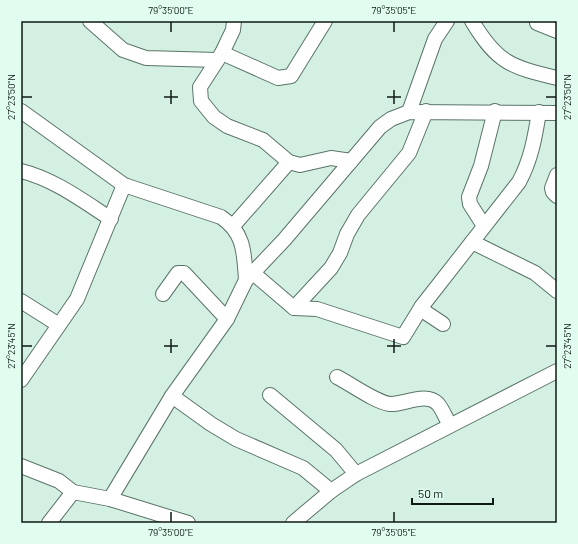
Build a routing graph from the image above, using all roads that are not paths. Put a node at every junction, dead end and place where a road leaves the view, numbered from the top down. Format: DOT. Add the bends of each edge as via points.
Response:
graph roads {
  1 [pos="90,21"];
  2 [pos="234,21"];
  3 [pos="325,21"];
  4 [pos="472,21"];
  5 [pos="442,23"];
  6 [pos="537,23"];
  7 [pos="557,31"];
  8 [pos="220,56"];
  9 [pos="557,78"];
  10 [pos="21,111"];
  11 [pos="426,111"];
  12 [pos="495,111"];
  13 [pos="408,112"];
  14 [pos="539,112"];
  15 [pos="557,113"];
  16 [pos="351,161"];
  17 [pos="288,162"];
  18 [pos="21,171"];
  19 [pos="557,174"];
  20 [pos="124,186"];
  21 [pos="557,196"];
  22 [pos="111,219"];
  23 [pos="233,226"];
  24 [pos="484,226"];
  25 [pos="472,242"];
  26 [pos="250,276"];
  27 [pos="557,291"];
  28 [pos="163,294"];
  29 [pos="21,301"];
  30 [pos="422,306"];
  31 [pos="294,308"];
  32 [pos="227,319"];
  33 [pos="443,324"];
  34 [pos="59,325"];
  35 [pos="557,371"];
  36 [pos="337,377"];
  37 [pos="21,380"];
  38 [pos="270,395"];
  39 [pos="172,396"];
  40 [pos="450,426"];
  41 [pos="21,466"];
  42 [pos="356,474"];
  43 [pos="331,491"];
  44 [pos="72,492"];
  45 [pos="110,499"];
  46 [pos="49,523"];
  47 [pos="188,523"];
  48 [pos="293,523"];
  1 -- 8 [label="street" via="124,50 146,58"];
  2 -- 8 [label="street" via="233,30"];
  3 -- 8 [label="street" via="291,76 278,78"];
  4 -- 9 [label="street" via="488,45 506,62"];
  5 -- 13 [label="street"];
  6 -- 7 [label="street"];
  8 -- 17 [label="street" via="200,87 201,101 214,117 226,126 263,140"];
  10 -- 20 [label="street"];
  11 -- 12 [label="street"];
  11 -- 13 [label="street"];
  11 -- 31 [label="street" via="410,153 358,215 331,268"];
  12 -- 14 [label="street"];
  12 -- 24 [label="street" via="481,166 469,197 470,204"];
  13 -- 16 [label="street" via="391,118 380,127"];
  14 -- 15 [label="street"];
  14 -- 24 [label="street" via="534,147 527,167 519,182"];
  16 -- 17 [label="street" via="331,158 300,165"];
  16 -- 26 [label="street"];
  17 -- 23 [label="street"];
  18 -- 22 [label="street" via="33,174"];
  19 -- 21 [label="street" via="552,188"];
  20 -- 22 [label="street"];
  20 -- 23 [label="street" via="221,217"];
  22 -- 34 [label="street" via="77,299"];
  23 -- 26 [label="street" via="240,239"];
  24 -- 25 [label="street"];
  25 -- 27 [label="street" via="535,273"];
  25 -- 30 [label="street"];
  26 -- 31 [label="street"];
  26 -- 32 [label="street"];
  28 -- 32 [label="street" via="178,272 184,273"];
  29 -- 34 [label="street"];
  30 -- 31 [label="street" via="403,337 316,309"];
  30 -- 33 [label="street" via="424,312"];
  32 -- 39 [label="street"];
  34 -- 37 [label="street"];
  35 -- 40 [label="street"];
  36 -- 40 [label="street" via="389,404 431,400 438,404"];
  38 -- 42 [label="street" via="336,450"];
  39 -- 43 [label="street" via="236,439 303,468"];
  39 -- 45 [label="street"];
  40 -- 42 [label="street"];
  41 -- 44 [label="street" via="59,482"];
  42 -- 43 [label="street"];
  43 -- 48 [label="street"];
  44 -- 45 [label="street"];
  44 -- 46 [label="street"];
  45 -- 47 [label="street"];
}
